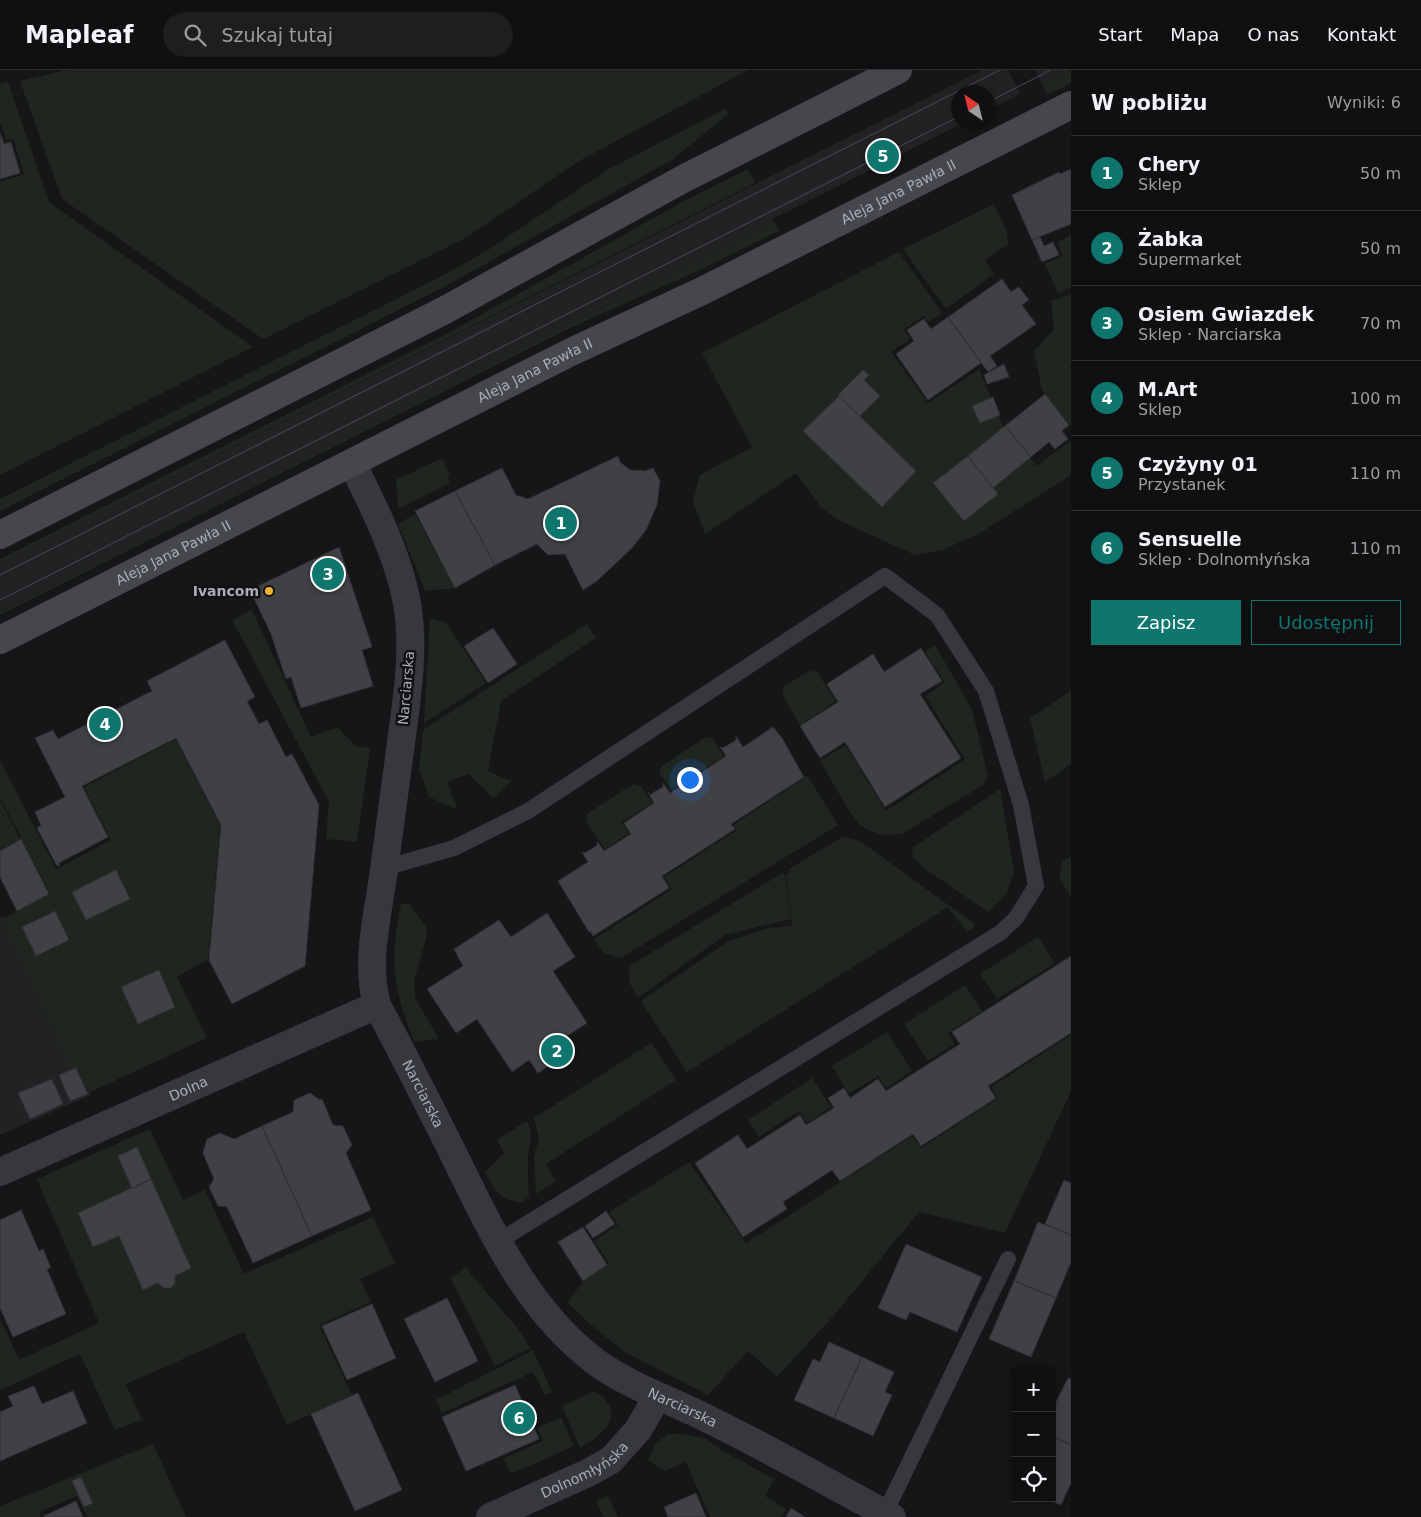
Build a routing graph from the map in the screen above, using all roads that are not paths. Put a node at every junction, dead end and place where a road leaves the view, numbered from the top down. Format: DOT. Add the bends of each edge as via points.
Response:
graph roads {
  1 [pos="898,70"];
  2 [pos="1069,107"];
  3 [pos="352,463"];
  4 [pos="0,535"];
  5 [pos="0,640"];
  6 [pos="384,868"];
  7 [pos="377,1005"];
  8 [pos="0,1172"];
  9 [pos="499,1241"];
  10 [pos="1008,1259"];
  11 [pos="657,1397"];
  12 [pos="888,1515"];
  13 [pos="490,1517"];
  1 -- 4 [label="main road" via="683,179 445,310"];
  2 -- 3 [label="main road, Aleja Jana Pawła II"];
  3 -- 5 [label="main road, Aleja Jana Pawła II"];
  3 -- 6 [label="street, Narciarska" via="400,574 410,621 407,699"];
  6 -- 7 [label="street, Narciarska" via="372,967"];
  6 -- 9 [label="lane" via="454,848 528,811 885,576 937,615 986,691 1021,805 1036,886 1016,918 1000,934"];
  7 -- 8 [label="street, Dolna"];
  7 -- 9 [label="street, Narciarska"];
  9 -- 11 [label="street, Narciarska" via="521,1282 565,1335 596,1362"];
  10 -- 12 [label="lane"];
  11 -- 12 [label="street, Narciarska" via="704,1417"];
  11 -- 13 [label="street, Dolnomłyńska" via="638,1430 611,1460"];
}
